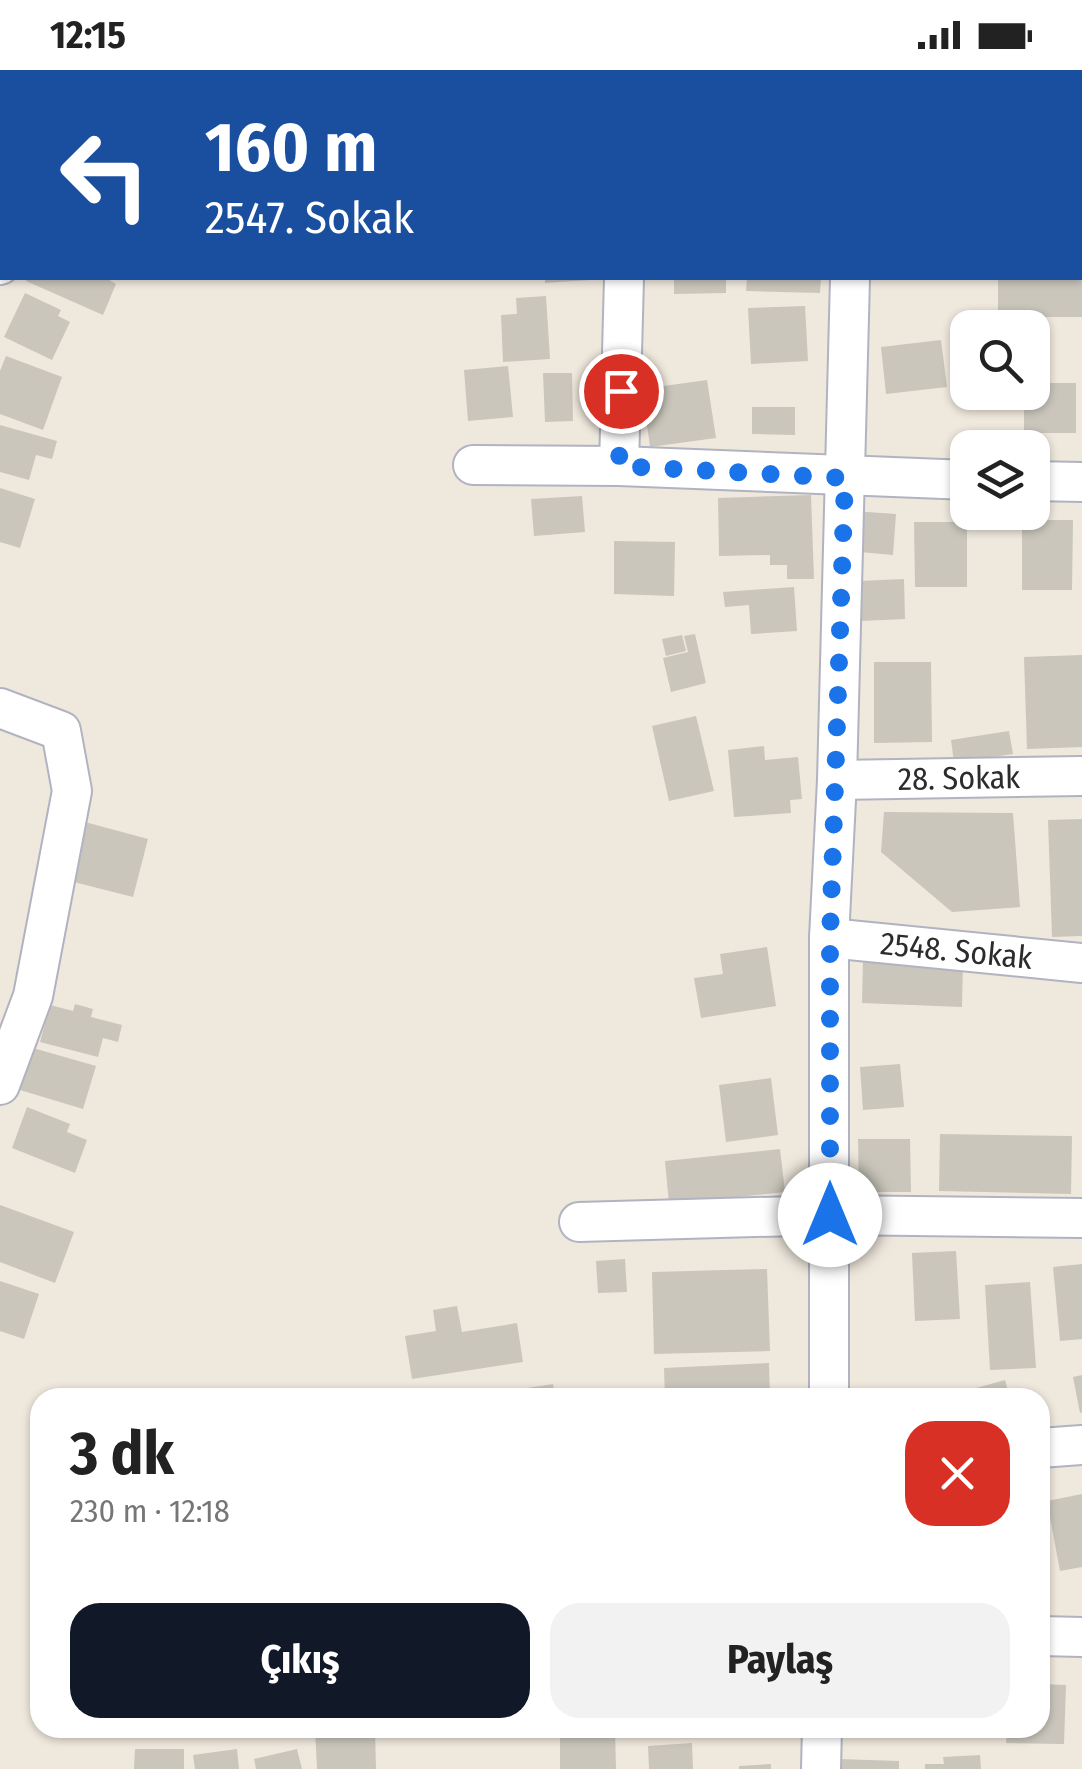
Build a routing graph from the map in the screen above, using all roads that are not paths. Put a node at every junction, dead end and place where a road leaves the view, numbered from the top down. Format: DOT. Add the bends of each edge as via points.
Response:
graph roads {
  1 [pos="624,280"];
  2 [pos="850,280"];
  3 [pos="473,465"];
  4 [pos="619,466"];
  5 [pos="845,478"];
  6 [pos="950,480"];
  7 [pos="1050,482"];
  8 [pos="1082,482"];
  9 [pos="0,708"];
  10 [pos="1082,776"];
  11 [pos="837,780"];
  12 [pos="830,938"];
  13 [pos="1082,962"];
  14 [pos="0,1085"];
  15 [pos="830,1215"];
  16 [pos="1082,1218"];
  17 [pos="579,1222"];
  18 [pos="829,1388"];
  19 [pos="1082,1444"];
  20 [pos="1050,1447"];
  21 [pos="1050,1636"];
  22 [pos="1082,1637"];
  23 [pos="822,1738"];
  24 [pos="821,1769"];
  1 -- 4 [label="street"];
  2 -- 5 [label="street"];
  3 -- 4 [label="street"];
  4 -- 5 [label="street"];
  5 -- 6 [label="street"];
  5 -- 11 [label="street"];
  7 -- 8 [label="street"];
  9 -- 14 [label="street" via="60,731 72,792 33,996"];
  10 -- 11 [label="street, 28. Sokak"];
  11 -- 12 [label="street"];
  12 -- 13 [label="street, 2548. Sokak"];
  12 -- 15 [label="street"];
  15 -- 16 [label="street"];
  15 -- 17 [label="street"];
  15 -- 18 [label="street"];
  19 -- 20 [label="street"];
  21 -- 22 [label="street"];
  23 -- 24 [label="street"];
}
